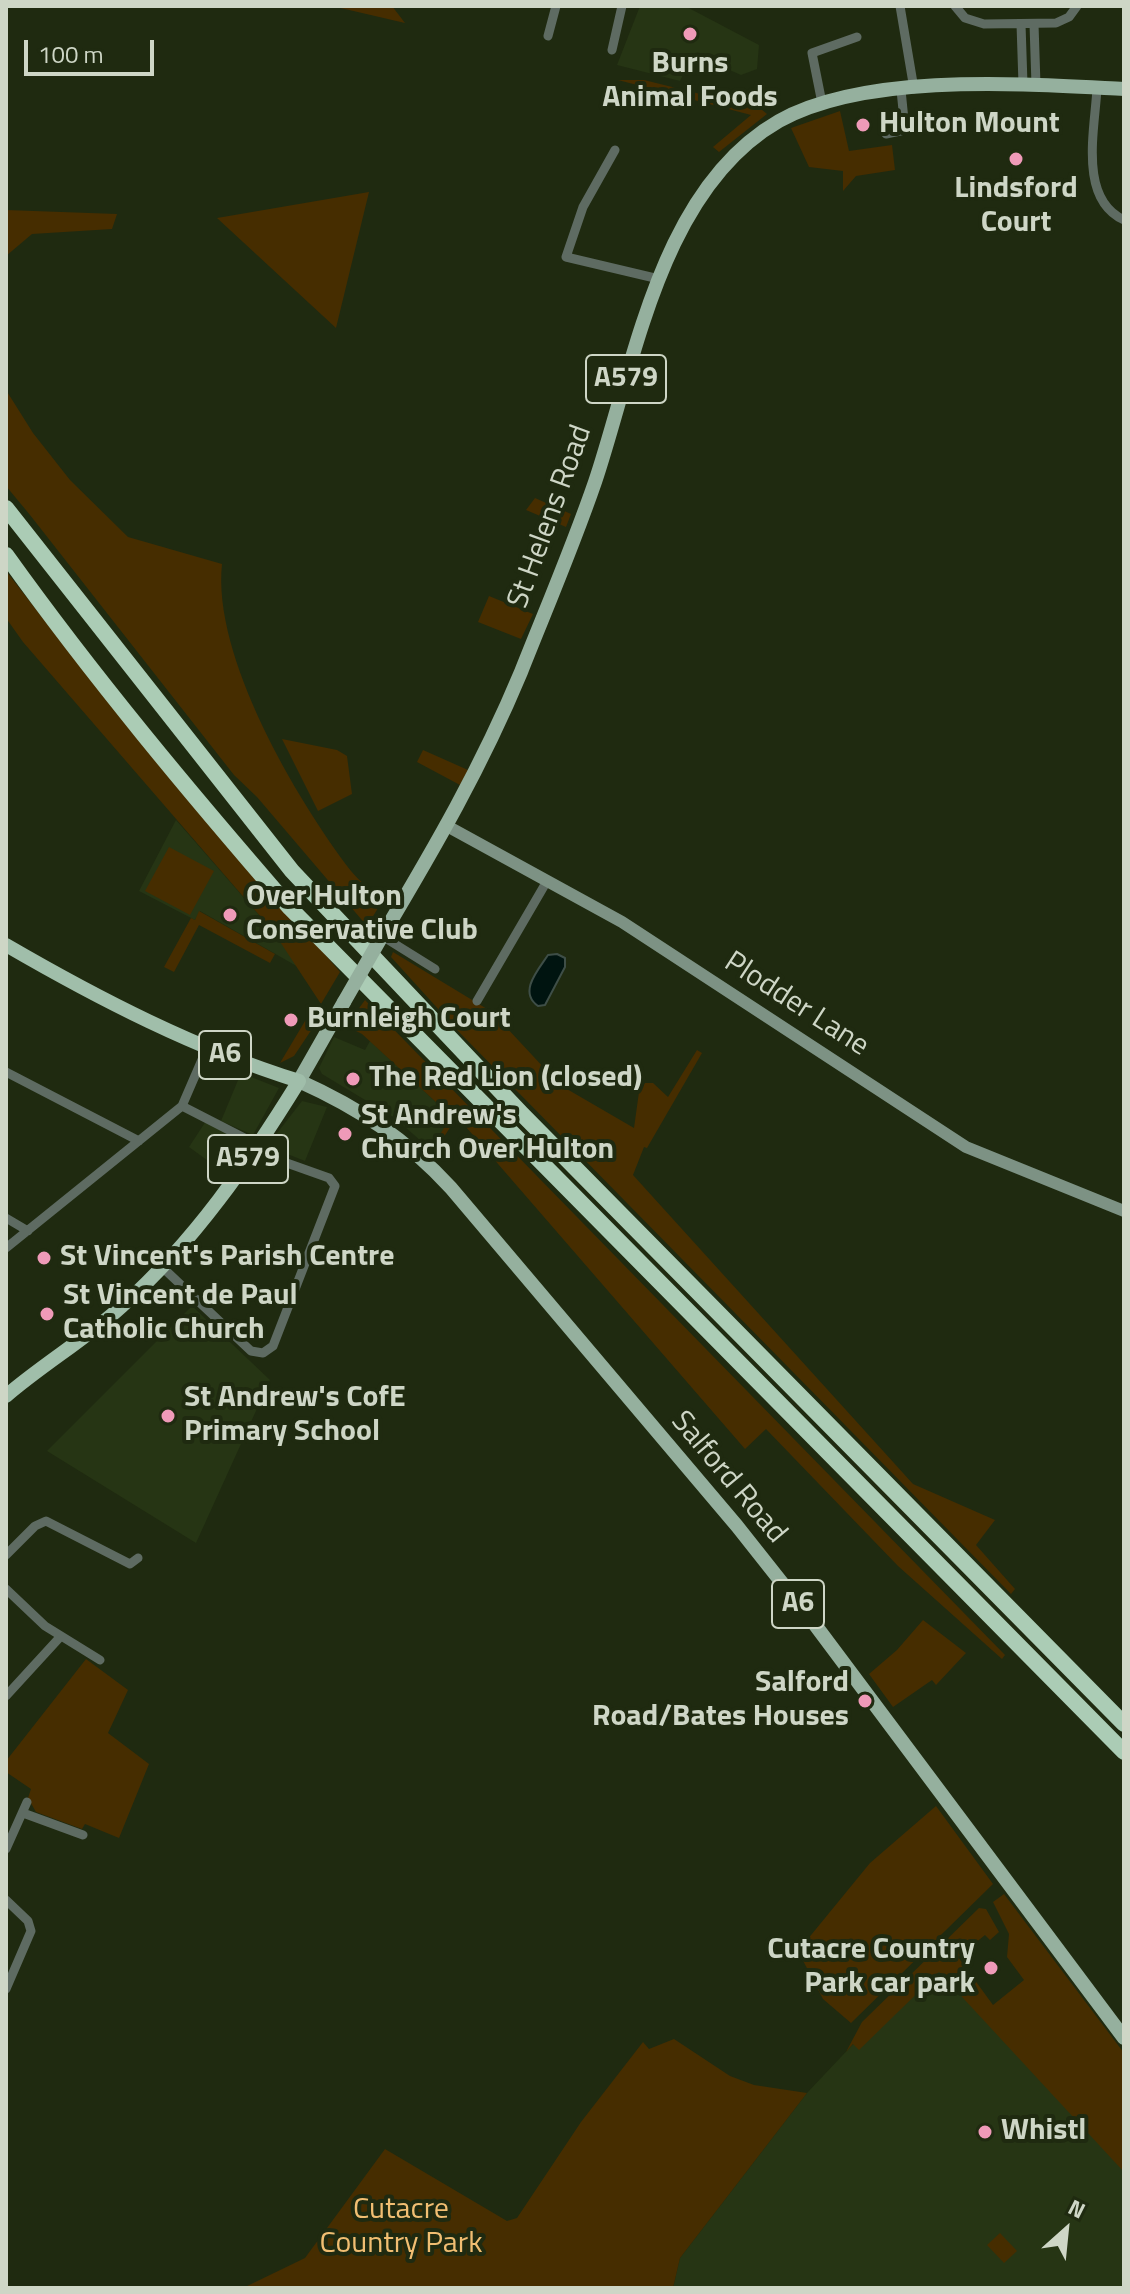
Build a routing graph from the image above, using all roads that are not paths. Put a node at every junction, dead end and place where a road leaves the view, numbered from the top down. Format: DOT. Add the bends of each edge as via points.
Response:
graph roads {
  1 [pos="556,6"];
  2 [pos="622,6"];
  3 [pos="900,6"];
  4 [pos="955,6"];
  5 [pos="1077,6"];
  6 [pos="1021,24"];
  7 [pos="1034,24"];
  8 [pos="548,36"];
  9 [pos="857,37"];
  10 [pos="612,50"];
  11 [pos="1029,84"];
  12 [pos="1097,88"];
  13 [pos="1124,89"];
  14 [pos="908,90"];
  15 [pos="822,103"];
  16 [pos="886,134"];
  17 [pos="615,150"];
  18 [pos="1124,220"];
  19 [pos="659,279"];
  20 [pos="6,508"];
  21 [pos="6,555"];
  22 [pos="447,826"];
  23 [pos="547,881"];
  24 [pos="386,936"];
  25 [pos="6,945"];
  26 [pos="435,969"];
  27 [pos="477,1001"];
  28 [pos="207,1048"];
  29 [pos="6,1072"];
  30 [pos="299,1081"];
  31 [pos="182,1106"];
  32 [pos="139,1141"];
  33 [pos="256,1148"];
  34 [pos="1124,1211"];
  35 [pos="6,1218"];
  36 [pos="28,1231"];
  37 [pos="6,1248"];
  38 [pos="162,1267"];
  39 [pos="6,1396"];
  40 [pos="6,1555"];
  41 [pos="138,1558"];
  42 [pos="6,1589"];
  43 [pos="61,1636"];
  44 [pos="100,1660"];
  45 [pos="6,1696"];
  46 [pos="1124,1724"];
  47 [pos="1124,1752"];
  48 [pos="83,1835"];
  49 [pos="6,1849"];
  50 [pos="6,1900"];
  51 [pos="6,1989"];
  52 [pos="1124,2038"];
  1 -- 8 [label="street"];
  2 -- 10 [label="street"];
  3 -- 14 [label="street"];
  4 -- 6 [label="street" via="974,23"];
  5 -- 7 [label="street" via="1063,21"];
  6 -- 7 [label="street"];
  6 -- 11 [label="street"];
  7 -- 11 [label="street"];
  9 -- 15 [label="street" via="812,53"];
  11 -- 12 [label="main road, St Helens Road / A579"];
  11 -- 14 [label="main road, St Helens Road / A579"];
  12 -- 13 [label="main road, St Helens Road / A579"];
  12 -- 18 [label="street" via="1095,187 1108,210"];
  14 -- 15 [label="main road, St Helens Road / A579"];
  14 -- 16 [label="street" via="905,130"];
  15 -- 19 [label="main road, St Helens Road / A579" via="762,132 730,162 684,224"];
  17 -- 19 [label="street" via="583,207 566,257"];
  19 -- 22 [label="main road, St Helens Road / A579" via="578,527 490,745"];
  20 -- 46 [label="highway" via="292,871 521,1113"];
  21 -- 47 [label="highway" via="200,805 290,908"];
  22 -- 23 [label="main road, Plodder Lane"];
  22 -- 24 [label="main road, St Helens Road / A579"];
  23 -- 27 [label="street"];
  23 -- 34 [label="main road, Plodder Lane" via="656,944 966,1147"];
  24 -- 26 [label="street"];
  24 -- 30 [label="main road, St Helens Road / A579, bridge"];
  25 -- 28 [label="highway, A6"];
  28 -- 30 [label="highway, A6"];
  28 -- 31 [label="street"];
  29 -- 32 [label="street"];
  30 -- 33 [label="highway, A579"];
  30 -- 52 [label="main road, Salford Road / A6" via="383,1125 451,1188 784,1586"];
  31 -- 32 [label="street"];
  31 -- 33 [label="street"];
  32 -- 36 [label="street"];
  33 -- 38 [label="highway, A579"];
  33 -- 38 [label="street" via="329,1178 335,1186 273,1346 263,1353 251,1351"];
  35 -- 36 [label="street"];
  36 -- 37 [label="street"];
  38 -- 39 [label="highway, A579" via="108,1319"];
  40 -- 41 [label="street" via="46,1521 130,1564"];
  42 -- 43 [label="street"];
  43 -- 44 [label="street"];
  43 -- 45 [label="street"];
  48 -- 49 [label="street" via="25,1808"];
  50 -- 51 [label="street" via="31,1931"];
}
